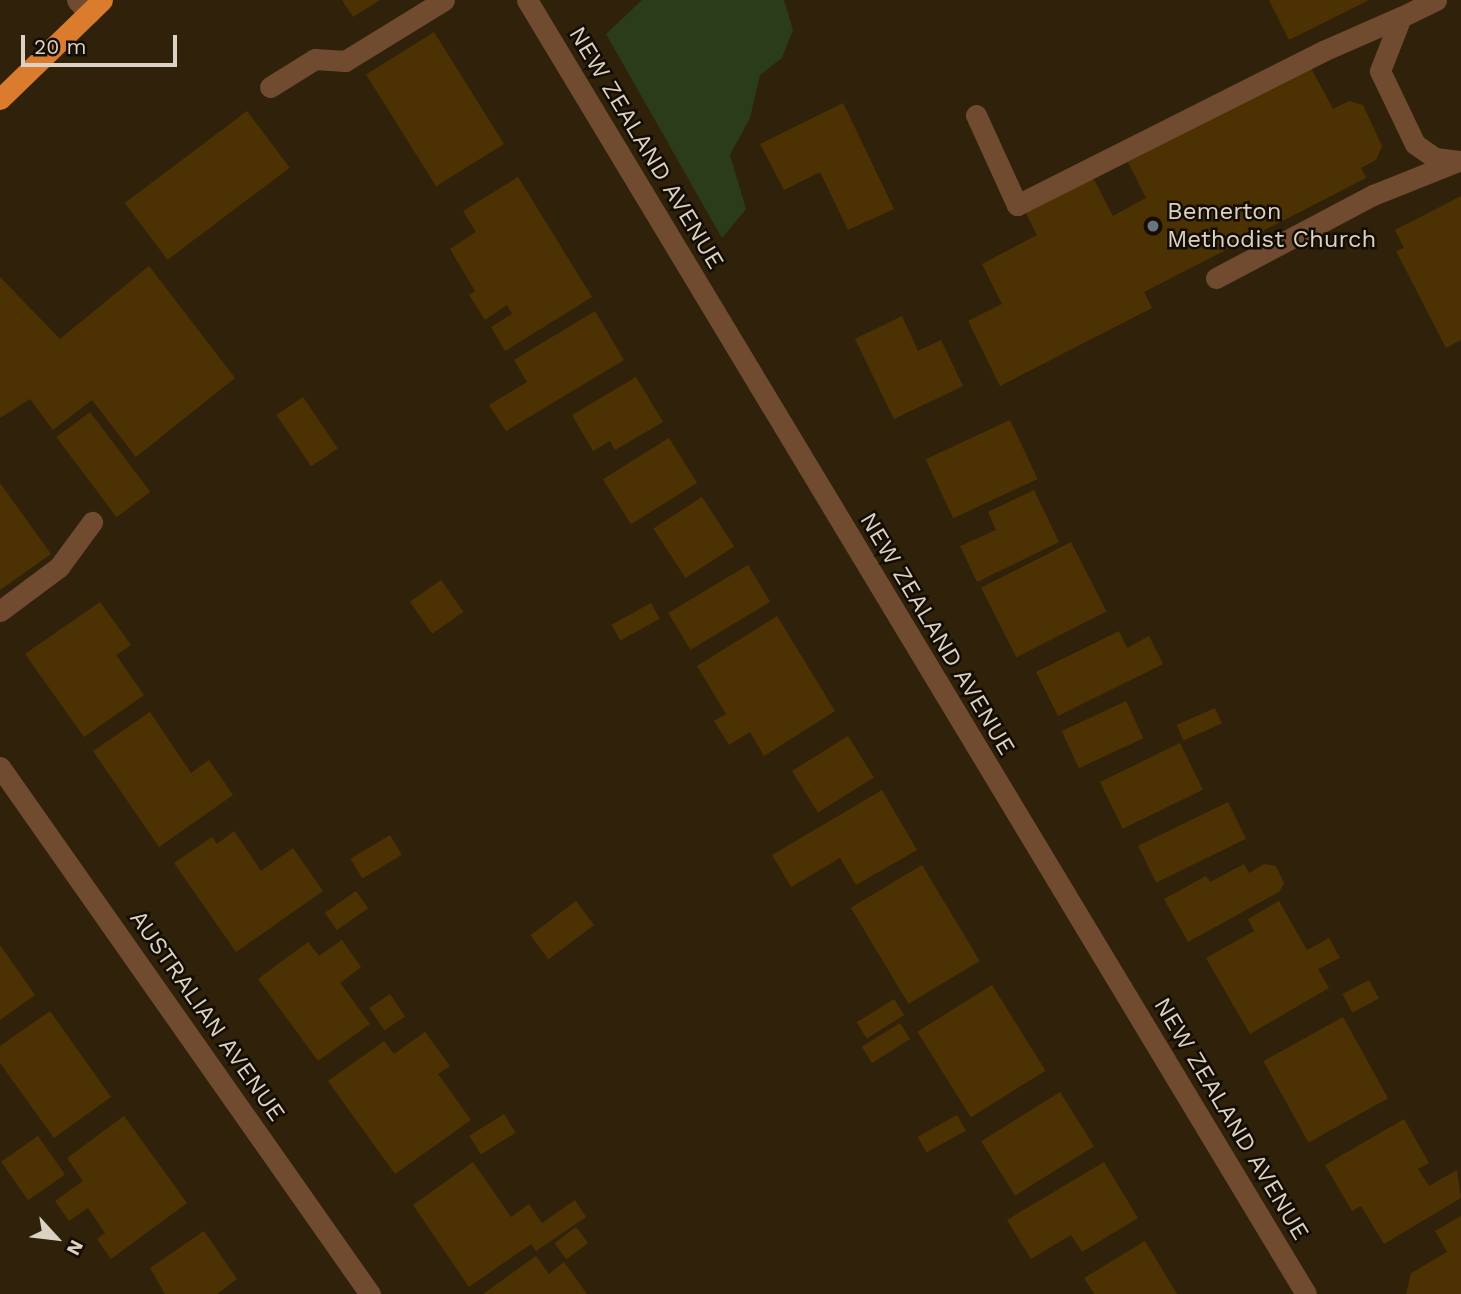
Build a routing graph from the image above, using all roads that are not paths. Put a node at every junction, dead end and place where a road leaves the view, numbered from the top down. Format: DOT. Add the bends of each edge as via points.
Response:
graph roads {
  1 [pos="443,0"];
  2 [pos="527,0"];
  3 [pos="1436,0"];
  4 [pos="89,4"];
  5 [pos="1401,17"];
  6 [pos="270,87"];
  7 [pos="0,99"];
  8 [pos="976,116"];
  9 [pos="1459,161"];
  10 [pos="1216,278"];
  11 [pos="92,522"];
  12 [pos="0,611"];
  13 [pos="0,767"];
  14 [pos="370,1294"];
  15 [pos="1306,1294"];
  1 -- 6 [label="street" via="345,61 315,59"];
  2 -- 15 [label="street, NEW ZEALAND AVENUE"];
  3 -- 5 [label="street"];
  4 -- 7 [label="highway"];
  5 -- 8 [label="street" via="1323,51 1017,205"];
  5 -- 9 [label="street" via="1380,71 1415,144 1435,158"];
  9 -- 10 [label="street" via="1373,195"];
  11 -- 12 [label="street" via="59,567"];
  13 -- 14 [label="street, AUSTRALIAN AVENUE"];
}
